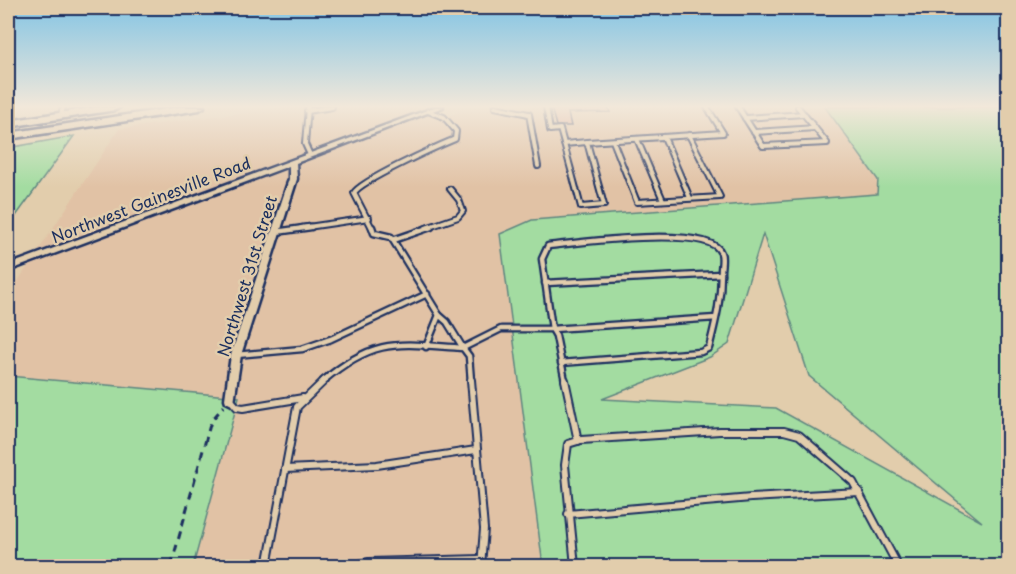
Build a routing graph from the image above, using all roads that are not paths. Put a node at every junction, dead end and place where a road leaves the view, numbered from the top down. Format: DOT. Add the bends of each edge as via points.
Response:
graph roads {
  1 [pos="305,134"];
  2 [pos="364,134"];
  3 [pos="456,134"];
  4 [pos="533,134"];
  5 [pos="561,134"];
  6 [pos="710,134"];
  7 [pos="755,134"];
  8 [pos="820,134"];
  9 [pos="689,135"];
  10 [pos="664,137"];
  11 [pos="637,139"];
  12 [pos="614,141"];
  13 [pos="587,142"];
  14 [pos="564,144"];
  15 [pos="310,155"];
  16 [pos="292,162"];
  17 [pos="538,166"];
  18 [pos="450,189"];
  19 [pos="690,198"];
  20 [pos="663,200"];
  21 [pos="369,218"];
  22 [pos="275,232"];
  23 [pos="393,240"];
  24 [pos="8,268"];
  25 [pos="720,274"];
  26 [pos="545,283"];
  27 [pos="427,294"];
  28 [pos="439,315"];
  29 [pos="717,318"];
  30 [pos="552,329"];
  31 [pos="426,347"];
  32 [pos="463,348"];
  33 [pos="236,355"];
  34 [pos="561,363"];
  35 [pos="230,399"];
  36 [pos="303,399"];
  37 [pos="578,441"];
  38 [pos="476,450"];
  39 [pos="285,469"];
  40 [pos="859,492"];
  41 [pos="568,514"];
  42 [pos="481,563"];
  43 [pos="267,567"];
  44 [pos="350,567"];
  45 [pos="575,567"];
  46 [pos="898,567"];
  1 -- 15 [label="lane" via="304,144"];
  2 -- 15 [label="street, Northwest Gainesville Road"];
  3 -- 21 [label="lane" via="455,139 357,187 354,193"];
  4 -- 17 [label="lane"];
  5 -- 14 [label="lane"];
  6 -- 9 [label="lane"];
  7 -- 8 [label="lane" via="763,146 827,143"];
  9 -- 10 [label="lane"];
  9 -- 19 [label="lane" via="720,196"];
  10 -- 11 [label="lane"];
  10 -- 19 [label="lane"];
  11 -- 12 [label="lane"];
  11 -- 20 [label="lane"];
  12 -- 13 [label="lane"];
  12 -- 20 [label="lane" via="637,202"];
  13 -- 14 [label="lane"];
  13 -- 14 [label="lane" via="604,205 580,207"];
  15 -- 16 [label="street, Northwest Gainesville Road"];
  16 -- 22 [label="street, Northwest 31st Street" via="292,179"];
  16 -- 24 [label="street, Northwest Gainesville Road"];
  18 -- 23 [label="lane" via="459,200 462,211 458,217"];
  19 -- 20 [label="lane"];
  21 -- 22 [label="lane"];
  21 -- 23 [label="lane" via="376,235"];
  22 -- 33 [label="street, Northwest 31st Street"];
  23 -- 27 [label="lane"];
  25 -- 26 [label="lane"];
  25 -- 26 [label="lane" via="721,253 703,239 623,239 548,246 542,259"];
  25 -- 29 [label="lane"];
  26 -- 30 [label="lane"];
  27 -- 28 [label="lane"];
  27 -- 33 [label="lane" via="302,350"];
  28 -- 31 [label="lane"];
  28 -- 32 [label="lane"];
  29 -- 30 [label="lane"];
  29 -- 34 [label="lane" via="709,348 701,352"];
  30 -- 32 [label="lane" via="501,330"];
  30 -- 34 [label="lane"];
  31 -- 32 [label="lane"];
  31 -- 36 [label="lane" via="388,345 369,351"];
  32 -- 38 [label="lane" via="469,356"];
  33 -- 35 [label="street, Northwest 31st Street"];
  34 -- 37 [label="lane"];
  35 -- 36 [label="lane" via="243,408"];
  36 -- 39 [label="lane" via="297,407"];
  37 -- 40 [label="lane" via="784,430 799,435 853,482"];
  37 -- 41 [label="lane" via="568,444 565,465"];
  38 -- 39 [label="lane" via="378,465"];
  38 -- 42 [label="lane" via="484,529"];
  39 -- 43 [label="lane"];
  40 -- 41 [label="lane"];
  40 -- 46 [label="lane"];
  41 -- 45 [label="lane"];
  42 -- 44 [label="lane" via="369,562"];
}
